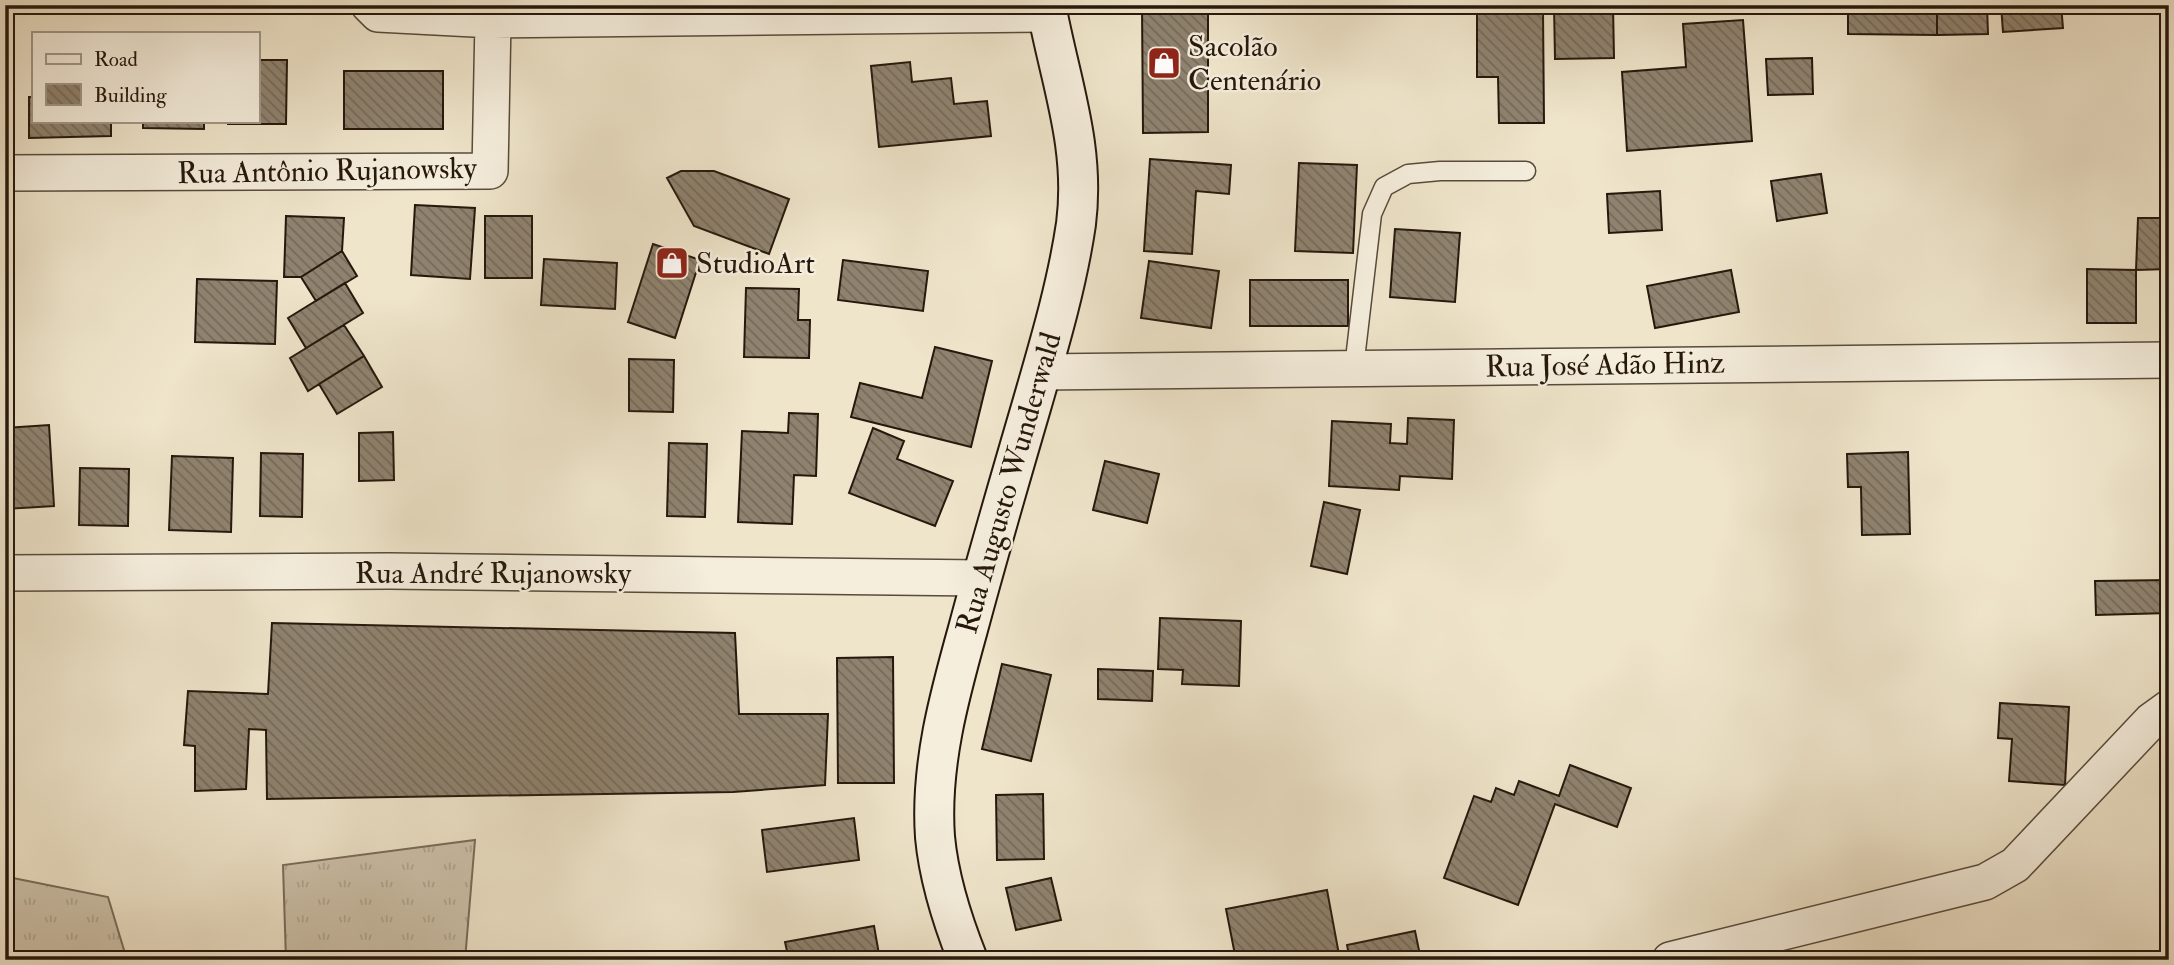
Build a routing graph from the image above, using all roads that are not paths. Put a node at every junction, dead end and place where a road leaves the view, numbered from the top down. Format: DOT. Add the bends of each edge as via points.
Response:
graph roads {
  1 [pos="369,5"];
  2 [pos="1047,9"];
  3 [pos="493,20"];
  4 [pos="1526,170"];
  5 [pos="5,173"];
  6 [pos="2169,360"];
  7 [pos="1354,368"];
  8 [pos="1041,372"];
  9 [pos="5,573"];
  10 [pos="981,578"];
  11 [pos="2169,708"];
  12 [pos="1677,959"];
  13 [pos="968,960"];
  1 -- 3 [label="street" via="379,14"];
  2 -- 3 [label="street"];
  2 -- 8 [label="main road, Rua Augusto Wunderwald" via="1075,130 1080,174 1065,283"];
  3 -- 5 [label="street, Rua Antônio Rujanowsky" via="490,171"];
  4 -- 7 [label="lane" via="1440,170 1408,174 1384,187 1373,214"];
  6 -- 7 [label="street, Rua José Adão Hinz"];
  7 -- 8 [label="street, Rua José Adão Hinz"];
  8 -- 10 [label="main road, Rua Augusto Wunderwald"];
  9 -- 10 [label="street, Rua André Rujanowsky" via="388,571"];
  10 -- 13 [label="main road, Rua Augusto Wunderwald" via="940,743 935,791 940,879"];
  11 -- 12 [label="street" via="2151,721 2015,864 1985,882"];
}
